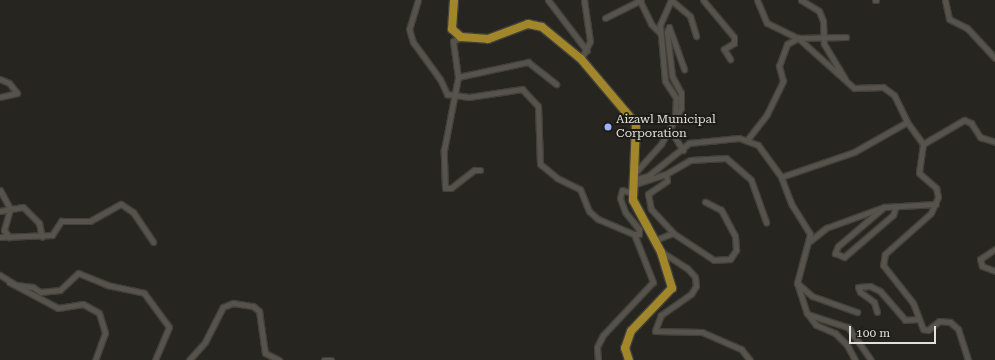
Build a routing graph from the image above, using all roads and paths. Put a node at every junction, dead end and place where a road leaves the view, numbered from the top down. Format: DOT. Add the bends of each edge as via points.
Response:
graph roads {
  1 [pos="418,0"];
  2 [pos="454,0"];
  3 [pos="548,0"];
  4 [pos="584,0"];
  5 [pos="671,0"];
  6 [pos="703,0"];
  7 [pos="757,0"];
  8 [pos="801,0"];
  9 [pos="944,0"];
  10 [pos="640,1"];
  11 [pos="605,18"];
  12 [pos="660,33"];
  13 [pos="461,36"];
  14 [pos="696,36"];
  15 [pos="824,36"];
  16 [pos="846,37"];
  17 [pos="798,38"];
  18 [pos="587,51"];
  19 [pos="995,58"];
  20 [pos="581,59"];
  21 [pos="730,59"];
  22 [pos="684,69"];
  23 [pos="458,77"];
  24 [pos="0,79"];
  25 [pos="845,79"];
  26 [pos="556,84"];
  27 [pos="0,96"];
  28 [pos="452,98"];
  29 [pos="674,121"];
  30 [pos="907,122"];
  31 [pos="670,130"];
  32 [pos="747,140"];
  33 [pos="995,142"];
  34 [pos="923,144"];
  35 [pos="683,150"];
  36 [pos="480,170"];
  37 [pos="666,174"];
  38 [pos="781,178"];
  39 [pos="632,184"];
  40 [pos="0,190"];
  41 [pos="705,202"];
  42 [pos="936,204"];
  43 [pos="896,206"];
  44 [pos="884,207"];
  45 [pos="10,209"];
  46 [pos="0,211"];
  47 [pos="766,222"];
  48 [pos="673,233"];
  49 [pos="634,234"];
  50 [pos="0,237"];
  51 [pos="10,237"];
  52 [pos="42,237"];
  53 [pos="655,240"];
  54 [pos="153,242"];
  55 [pos="808,243"];
  56 [pos="995,249"];
  57 [pos="661,252"];
  58 [pos="995,272"];
  59 [pos="0,275"];
  60 [pos="9,281"];
  61 [pos="797,283"];
  62 [pos="856,312"];
  63 [pos="877,312"];
  64 [pos="807,313"];
  65 [pos="918,319"];
  66 [pos="95,360"];
  67 [pos="155,360"];
  68 [pos="189,360"];
  69 [pos="279,360"];
  70 [pos="324,360"];
  71 [pos="331,360"];
  72 [pos="598,360"];
  73 [pos="628,360"];
  74 [pos="750,360"];
  75 [pos="855,360"];
  76 [pos="871,360"];
  77 [pos="968,360"];
  1 -- 28 [label="street" via="409,28 413,42"];
  2 -- 13 [label="highway" via="452,29"];
  3 -- 18 [label="street"];
  4 -- 18 [label="street" via="590,30"];
  5 -- 12 [label="street" via="662,18"];
  5 -- 14 [label="street" via="690,16"];
  6 -- 21 [label="street" via="734,37 734,43 724,49"];
  7 -- 17 [label="street" via="767,23"];
  8 -- 15 [label="street" via="819,11"];
  9 -- 19 [label="street" via="949,19 967,28"];
  10 -- 11 [label="street"];
  10 -- 12 [label="street" via="651,24"];
  12 -- 29 [label="street" via="664,81 676,98"];
  13 -- 20 [label="highway" via="488,39 535,24"];
  13 -- 23 [label="street" via="453,40"];
  15 -- 16 [label="street"];
  15 -- 17 [label="street"];
  15 -- 25 [label="street" via="825,47 842,68"];
  17 -- 25 [label="street"];
  17 -- 32 [label="street" via="787,44 779,66 783,81 767,114"];
  18 -- 20 [label="street"];
  20 -- 39 [label="highway" via="636,124"];
  22 -- 29 [label="street" via="669,27 667,32 672,76 682,103"];
  23 -- 26 [label="street" via="528,62"];
  23 -- 28 [label="street"];
  24 -- 27 [label="street" via="10,83 17,93"];
  25 -- 30 [label="street" via="854,88 887,88"];
  28 -- 36 [label="street" via="444,150 445,188 452,188 474,170"];
  28 -- 49 [label="street" via="522,89 538,106 540,164 556,178 580,189 589,211 598,219"];
  29 -- 31 [label="street"];
  30 -- 34 [label="street"];
  30 -- 38 [label="street" via="854,152"];
  31 -- 35 [label="street"];
  31 -- 39 [label="street"];
  32 -- 35 [label="street" via="706,140 689,144"];
  32 -- 38 [label="street" via="758,145"];
  33 -- 34 [label="street" via="980,137 972,122 964,120"];
  34 -- 42 [label="street" via="924,154 918,171 938,192"];
  35 -- 39 [label="street" via="648,176"];
  37 -- 39 [label="street"];
  37 -- 47 [label="street" via="690,160 729,159 751,180"];
  37 -- 48 [label="street" via="667,180 648,194 652,209"];
  38 -- 55 [label="street" via="792,205 810,231"];
  39 -- 49 [label="street" via="622,190 620,198 625,212 639,229 639,234"];
  39 -- 53 [label="highway" via="637,211"];
  40 -- 45 [label="street"];
  41 -- 48 [label="street" via="721,210 735,236 736,250 730,259 714,260"];
  42 -- 43 [label="street"];
  42 -- 65 [label="street" via="882,260 913,303"];
  43 -- 44 [label="street"];
  43 -- 44 [label="street" via="893,215 844,257 835,253 838,246"];
  44 -- 55 [label="street" via="826,228"];
  45 -- 46 [label="street"];
  45 -- 51 [label="street" via="4,233"];
  45 -- 52 [label="street" via="23,207 28,211 39,223"];
  48 -- 53 [label="street"];
  49 -- 72 [label="street" via="653,282 603,336 597,347"];
  50 -- 51 [label="street"];
  51 -- 52 [label="street"];
  52 -- 54 [label="street" via="55,234 61,221 90,221 121,204 133,212"];
  53 -- 57 [label="highway"];
  55 -- 61 [label="street"];
  56 -- 58 [label="street" via="980,259 982,266"];
  57 -- 73 [label="highway" via="672,288 631,331 625,348"];
  57 -- 74 [label="street" via="687,268 695,277 696,286 691,294 661,315 655,330 702,332 741,349"];
  59 -- 60 [label="street"];
  60 -- 66 [label="street" via="14,288 58,308 83,304 98,313 105,333"];
  60 -- 67 [label="street" via="32,286 40,292 55,293 78,273 107,285 144,293 169,327"];
  61 -- 62 [label="street" via="812,296"];
  61 -- 64 [label="street"];
  63 -- 65 [label="street" via="874,302 860,292 858,286 870,286 880,291 904,320"];
  64 -- 75 [label="street" via="816,325 835,333 848,345"];
  64 -- 76 [label="street" via="848,327"];
  65 -- 77 [label="street" via="925,330 939,321 954,325"];
  68 -- 69 [label="street" via="208,335 220,312 232,303 253,306 263,319 265,353"];
  70 -- 71 [label="street"];
}
